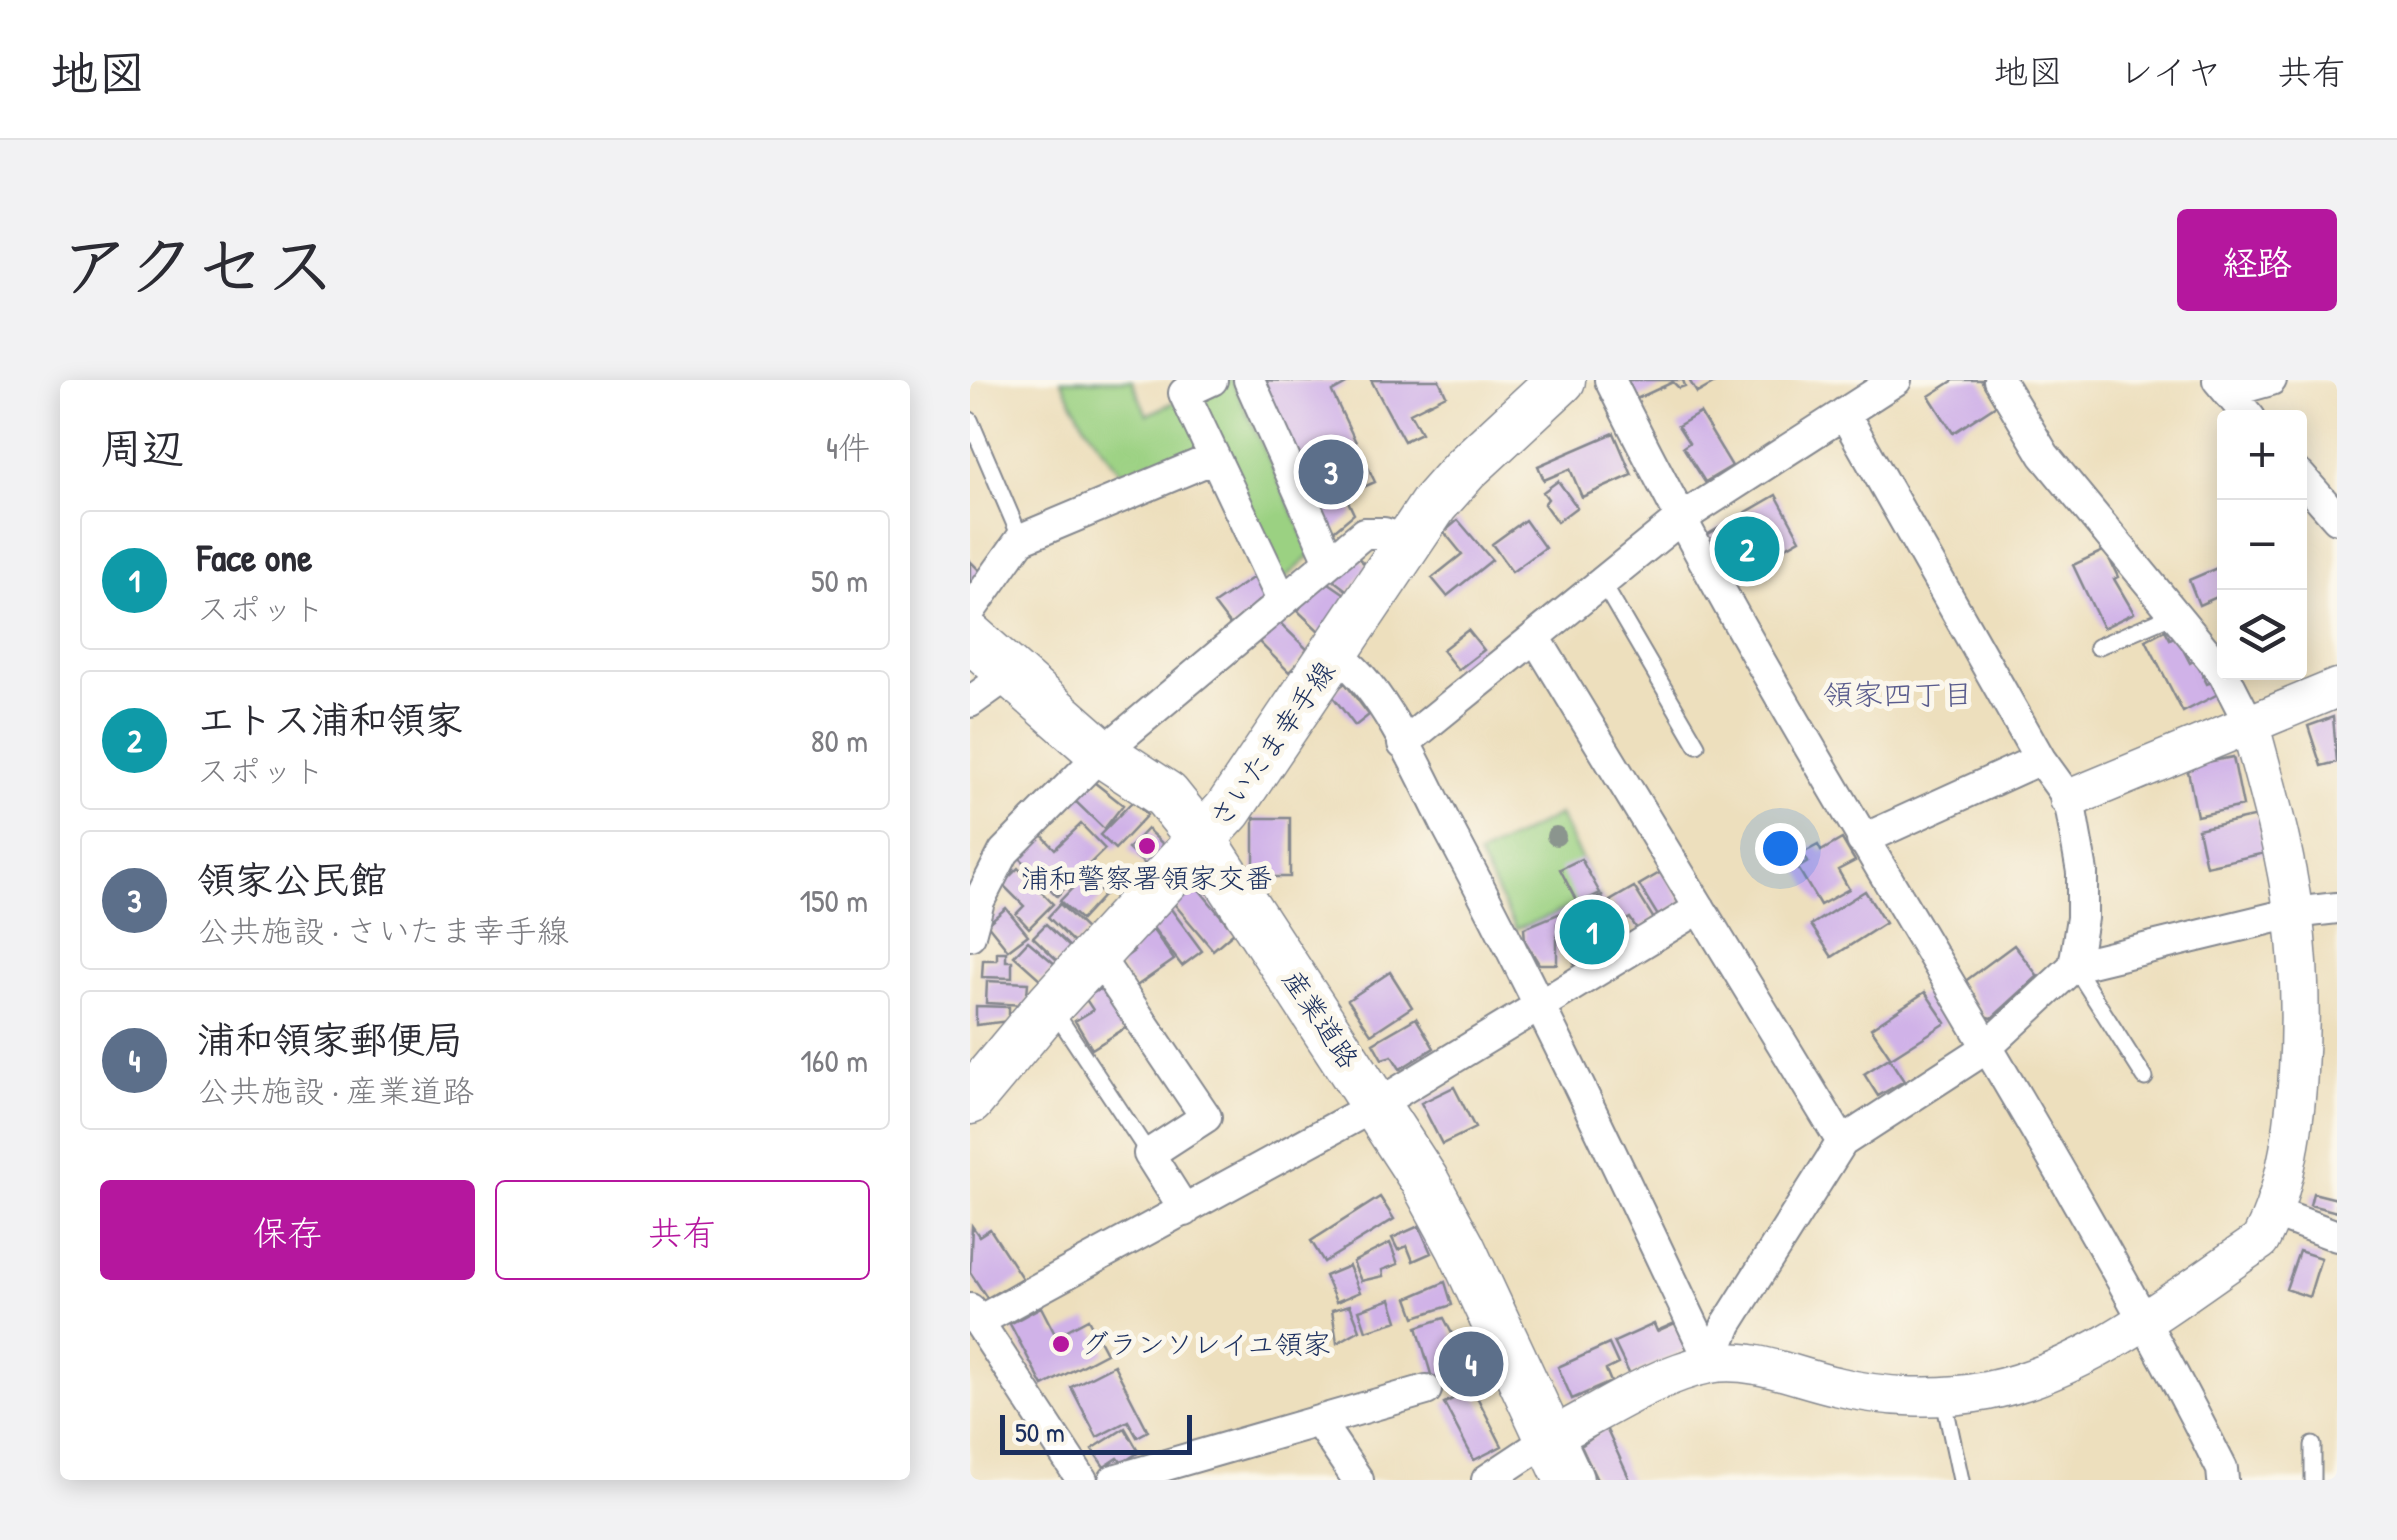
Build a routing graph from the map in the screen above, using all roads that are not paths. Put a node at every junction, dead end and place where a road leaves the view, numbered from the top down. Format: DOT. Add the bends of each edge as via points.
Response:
graph roads {
  1 [pos="1212,380"];
  2 [pos="1249,380"];
  3 [pos="1610,380"];
  4 [pos="1896,380"];
  5 [pos="1999,380"];
  6 [pos="2271,380"];
  7 [pos="2223,386"];
  8 [pos="1539,388"];
  9 [pos="2243,410"];
  10 [pos="1844,413"];
  11 [pos="970,420"];
  12 [pos="1214,458"];
  13 [pos="2307,484"];
  14 [pos="2337,518"];
  15 [pos="1679,520"];
  16 [pos="1022,539"];
  17 [pos="1409,541"];
  18 [pos="1330,560"];
  19 [pos="1602,582"];
  20 [pos="1282,600"];
  21 [pos="970,611"];
  22 [pos="2174,614"];
  23 [pos="970,637"];
  24 [pos="1535,637"];
  25 [pos="2098,647"];
  26 [pos="1335,654"];
  27 [pos="1009,674"];
  28 [pos="2337,688"];
  29 [pos="970,702"];
  30 [pos="2250,725"];
  31 [pos="1403,744"];
  32 [pos="1697,745"];
  33 [pos="1102,752"];
  34 [pos="2040,760"];
  35 [pos="2069,799"];
  36 [pos="1862,840"];
  37 [pos="1203,841"];
  38 [pos="1700,908"];
  39 [pos="2337,908"];
  40 [pos="2293,912"];
  41 [pos="970,934"];
  42 [pos="1096,954"];
  43 [pos="2074,966"];
  44 [pos="1050,1004"];
  45 [pos="1543,1005"];
  46 [pos="1985,1048"];
  47 [pos="2145,1078"];
  48 [pos="970,1100"];
  49 [pos="1378,1104"];
  50 [pos="1842,1142"];
  51 [pos="1149,1154"];
  52 [pos="1185,1211"];
  53 [pos="2275,1213"];
  54 [pos="2337,1236"];
  55 [pos="974,1315"];
  56 [pos="2146,1318"];
  57 [pos="1711,1364"];
  58 [pos="1426,1390"];
  59 [pos="1943,1396"];
  60 [pos="1319,1422"];
  61 [pos="2313,1445"];
  62 [pos="1560,1459"];
  63 [pos="1082,1480"];
  64 [pos="1114,1480"];
  65 [pos="1358,1480"];
  66 [pos="1488,1480"];
  67 [pos="1961,1480"];
  68 [pos="2223,1480"];
  69 [pos="2313,1480"];
  1 -- 12 [label="street" via="1184,393"];
  2 -- 18 [label="street"];
  3 -- 15 [label="street"];
  4 -- 10 [label="street"];
  5 -- 22 [label="street" via="2044,455"];
  6 -- 7 [label="street"];
  7 -- 9 [label="street"];
  8 -- 17 [label="main road, さいたま幸手線"];
  10 -- 15 [label="street"];
  10 -- 34 [label="street"];
  11 -- 16 [label="lane"];
  12 -- 16 [label="street"];
  12 -- 20 [label="street"];
  13 -- 14 [label="street"];
  15 -- 19 [label="street"];
  15 -- 36 [label="street"];
  16 -- 21 [label="street"];
  17 -- 18 [label="street" via="1364,533"];
  17 -- 26 [label="main road, さいたま幸手線"];
  18 -- 20 [label="street"];
  19 -- 24 [label="street"];
  19 -- 32 [label="lane"];
  20 -- 33 [label="street"];
  22 -- 25 [label="lane"];
  22 -- 30 [label="street" via="2224,674"];
  23 -- 27 [label="main road, 産業道路"];
  24 -- 31 [label="street"];
  24 -- 38 [label="street"];
  26 -- 31 [label="street" via="1353,665"];
  26 -- 37 [label="main road, さいたま幸手線"];
  27 -- 29 [label="street"];
  27 -- 33 [label="main road, 産業道路"];
  28 -- 30 [label="street"];
  30 -- 35 [label="street"];
  30 -- 40 [label="street"];
  31 -- 45 [label="street"];
  33 -- 37 [label="main road, 産業道路" via="1166,795"];
  33 -- 41 [label="street" via="1004,852"];
  34 -- 35 [label="street"];
  34 -- 36 [label="street"];
  35 -- 43 [label="street" via="2082,872"];
  36 -- 46 [label="street"];
  37 -- 42 [label="main road, さいたま幸手線"];
  37 -- 49 [label="main road, 産業道路"];
  38 -- 45 [label="street"];
  38 -- 50 [label="street"];
  39 -- 40 [label="street"];
  40 -- 43 [label="street"];
  40 -- 53 [label="street" via="2298,1064"];
  42 -- 44 [label="main road, さいたま幸手線"];
  42 -- 51 [label="street" via="1206,1117"];
  43 -- 46 [label="street"];
  43 -- 47 [label="lane"];
  44 -- 48 [label="main road, さいたま幸手線"];
  44 -- 51 [label="lane"];
  45 -- 49 [label="street"];
  45 -- 57 [label="street"];
  46 -- 50 [label="street"];
  46 -- 56 [label="street"];
  49 -- 52 [label="street"];
  49 -- 62 [label="main road, 産業道路" via="1461,1248"];
  50 -- 57 [label="street" via="1727,1324"];
  51 -- 52 [label="street"];
  52 -- 55 [label="street"];
  53 -- 54 [label="street"];
  53 -- 56 [label="street" via="2260,1242"];
  55 -- 63 [label="street"];
  56 -- 59 [label="street" via="2031,1378"];
  56 -- 68 [label="street"];
  57 -- 59 [label="street" via="1742,1363 1878,1393"];
  57 -- 62 [label="street" via="1680,1373"];
  58 -- 60 [label="street"];
  59 -- 67 [label="lane"];
  60 -- 64 [label="street"];
  60 -- 65 [label="street"];
  61 -- 69 [label="lane"];
  62 -- 66 [label="street"];
}
